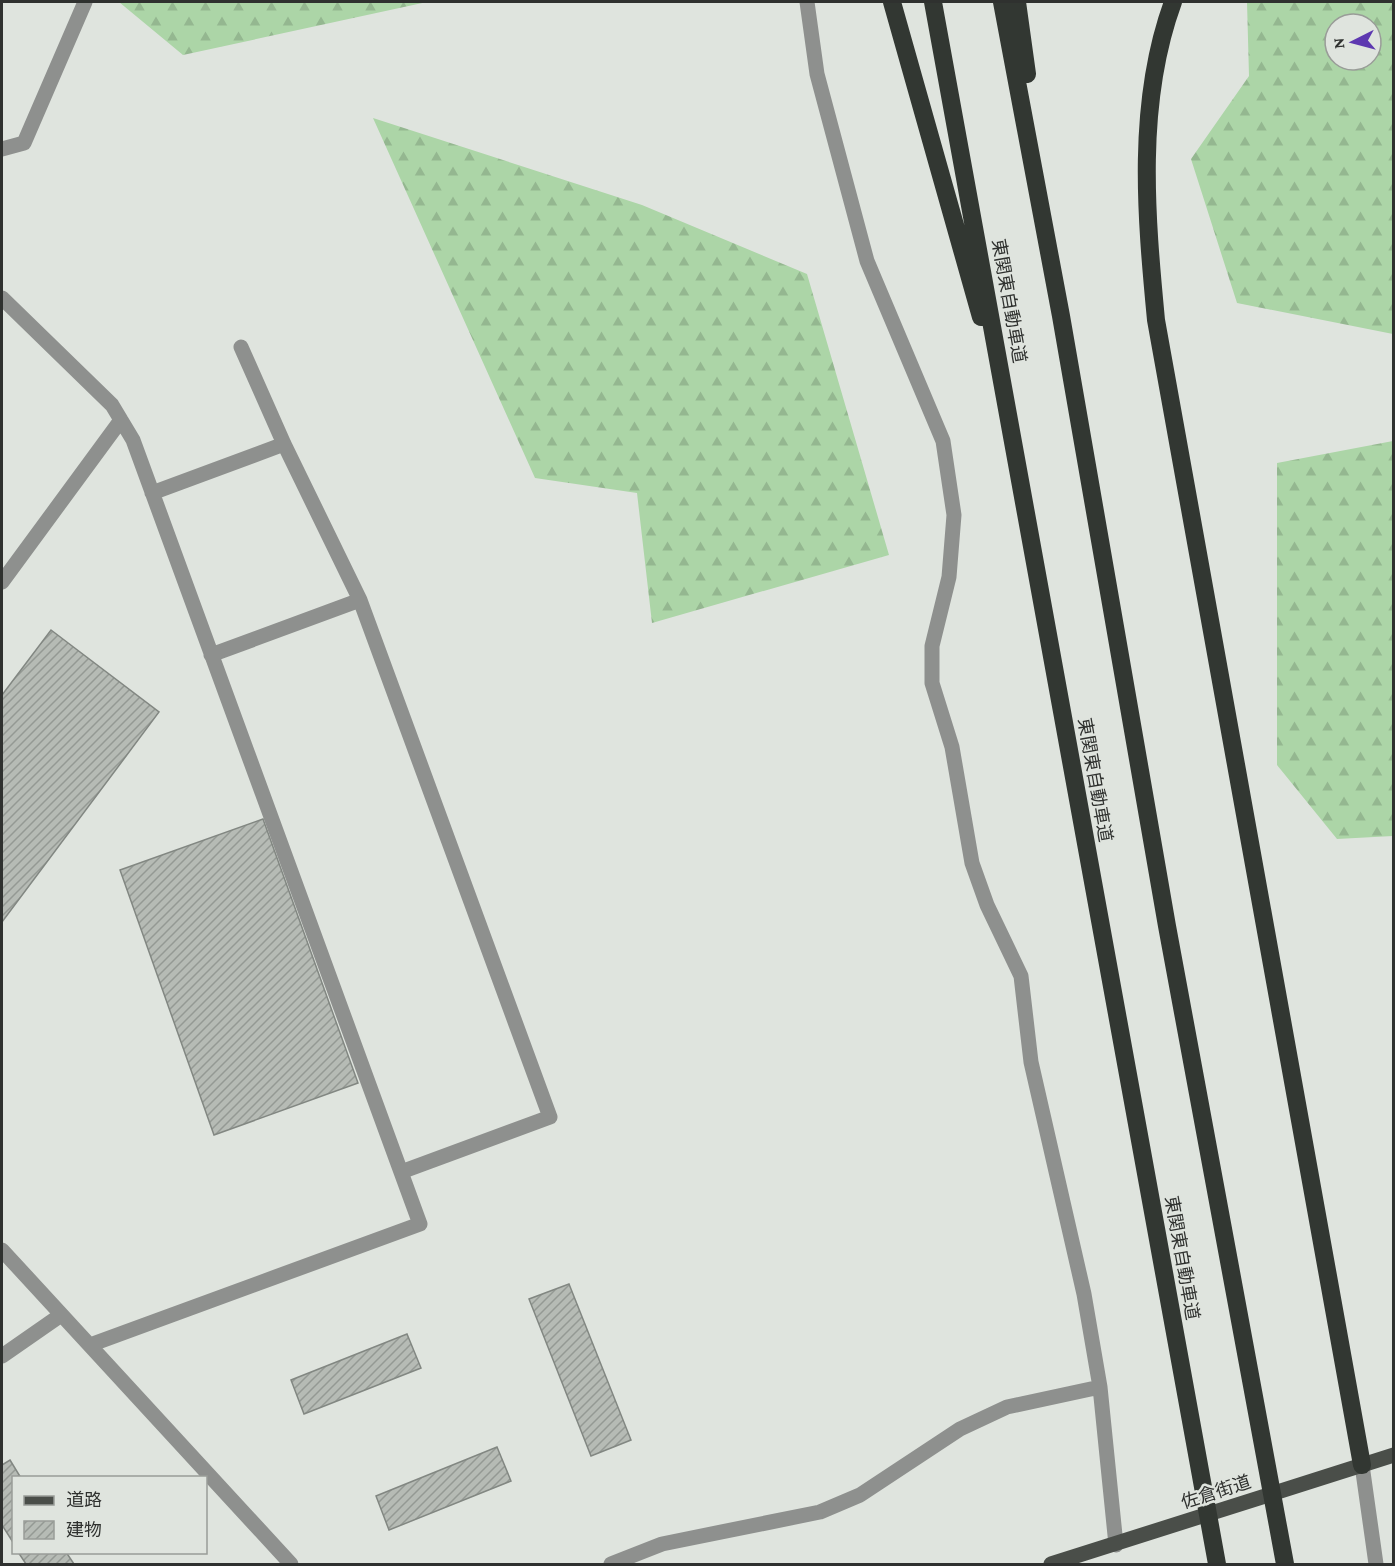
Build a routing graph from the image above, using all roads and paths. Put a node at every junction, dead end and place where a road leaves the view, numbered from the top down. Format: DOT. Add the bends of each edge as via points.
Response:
graph roads {
  1 [pos="85,2"];
  2 [pos="807,2"];
  3 [pos="892,2"];
  4 [pos="933,2"];
  5 [pos="1002,2"];
  6 [pos="1017,2"];
  7 [pos="1173,2"];
  8 [pos="2,149"];
  9 [pos="2,298"];
  10 [pos="1061,316"];
  11 [pos="241,347"];
  12 [pos="1002,382"];
  13 [pos="121,420"];
  14 [pos="284,444"];
  15 [pos="152,493"];
  16 [pos="2,582"];
  17 [pos="360,600"];
  18 [pos="212,655"];
  19 [pos="401,1172"];
  20 [pos="2,1250"];
  21 [pos="61,1315"];
  22 [pos="90,1345"];
  23 [pos="2,1356"];
  24 [pos="1100,1387"];
  25 [pos="1394,1455"];
  26 [pos="1362,1465"];
  27 [pos="1116,1545"];
  28 [pos="291,1564"];
  29 [pos="611,1564"];
  30 [pos="1051,1564"];
  31 [pos="1217,1564"];
  32 [pos="1285,1564"];
  33 [pos="1376,1564"];
  1 -- 8 [label="street" via="24,143"];
  2 -- 24 [label="street" via="817,74 867,261 943,441 954,514 949,577 932,646 932,683 952,747 972,863 1021,976 1031,1062 1084,1294"];
  3 -- 12 [label="highway" via="973,294"];
  4 -- 12 [label="highway, 東関東自動車道"];
  5 -- 10 [label="highway"];
  6 -- 10 [label="highway"];
  7 -- 26 [label="highway" via="1164,27 1148,116 1147,218 1156,320"];
  9 -- 13 [label="street" via="112,405"];
  10 -- 32 [label="highway" via="1167,926"];
  11 -- 14 [label="street"];
  12 -- 31 [label="highway, 東関東自動車道"];
  13 -- 15 [label="street"];
  13 -- 16 [label="street"];
  14 -- 15 [label="street"];
  14 -- 17 [label="street"];
  15 -- 18 [label="street"];
  17 -- 18 [label="street"];
  17 -- 19 [label="street" via="550,1117"];
  18 -- 19 [label="street"];
  19 -- 22 [label="street" via="420,1224"];
  20 -- 21 [label="street"];
  21 -- 22 [label="street"];
  21 -- 23 [label="street"];
  22 -- 28 [label="street"];
  24 -- 27 [label="street"];
  24 -- 29 [label="street" via="1007,1407 960,1429 860,1495 820,1512 662,1545"];
  25 -- 26 [label="main road, 佐倉街道"];
  26 -- 27 [label="main road, 佐倉街道"];
  26 -- 33 [label="street"];
  27 -- 30 [label="main road, 佐倉街道"];
}
